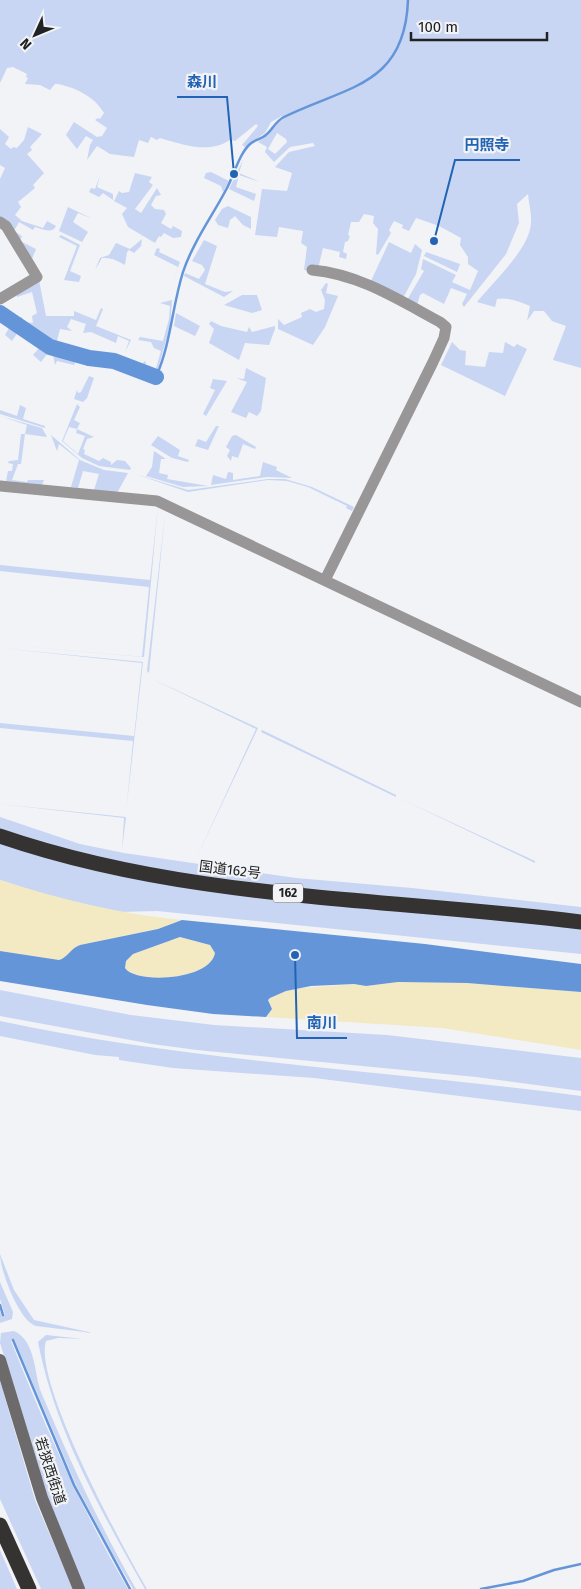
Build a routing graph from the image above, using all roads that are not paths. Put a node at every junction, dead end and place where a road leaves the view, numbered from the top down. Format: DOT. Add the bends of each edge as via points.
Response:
graph roads {
  1 [pos="0,222"];
  2 [pos="312,270"];
  3 [pos="0,299"];
  4 [pos="0,486"];
  5 [pos="325,580"];
  6 [pos="581,702"];
  7 [pos="0,836"];
  8 [pos="581,922"];
  9 [pos="0,1360"];
  10 [pos="0,1525"];
  11 [pos="29,1589"];
  12 [pos="79,1589"];
  1 -- 3 [label="street" via="6,226 37,277"];
  2 -- 5 [label="street" via="331,272 368,284 446,327 444,338"];
  4 -- 5 [label="street" via="157,501"];
  5 -- 6 [label="street"];
  7 -- 8 [label="highway, 国道162号 / 162" via="98,865 177,880"];
  9 -- 12 [label="street, 若狭西街道" via="42,1498"];
  10 -- 11 [label="highway"];
}
